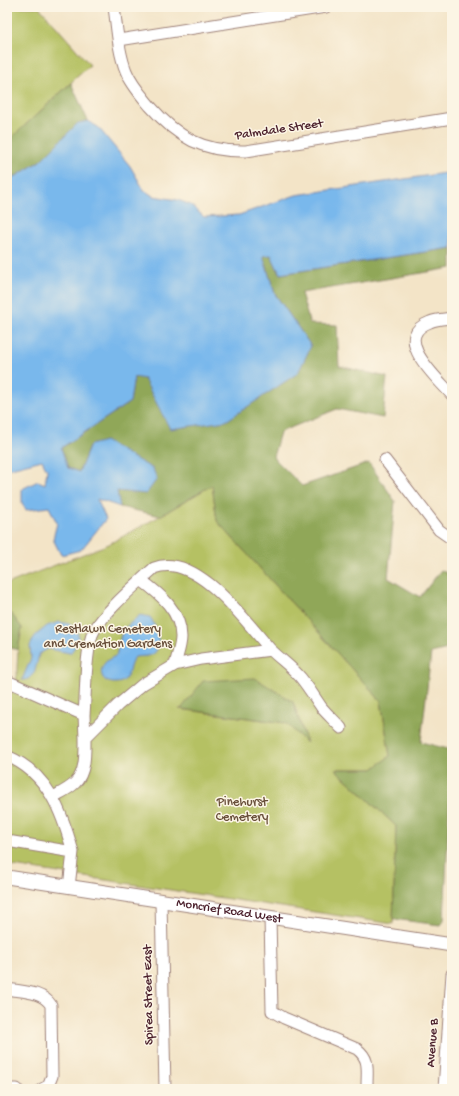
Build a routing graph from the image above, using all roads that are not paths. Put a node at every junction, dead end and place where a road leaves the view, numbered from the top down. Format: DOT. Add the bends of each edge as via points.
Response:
graph roads {
  1 [pos="114,7"];
  2 [pos="326,7"];
  3 [pos="119,40"];
  4 [pos="452,118"];
  5 [pos="452,318"];
  6 [pos="452,395"];
  7 [pos="385,460"];
  8 [pos="452,539"];
  9 [pos="141,580"];
  10 [pos="271,650"];
  11 [pos="175,665"];
  12 [pos="7,681"];
  13 [pos="84,715"];
  14 [pos="341,728"];
  15 [pos="85,738"];
  16 [pos="7,756"];
  17 [pos="53,797"];
  18 [pos="7,840"];
  19 [pos="73,852"];
  20 [pos="7,877"];
  21 [pos="69,886"];
  22 [pos="161,901"];
  23 [pos="270,917"];
  24 [pos="452,945"];
  25 [pos="452,974"];
  26 [pos="7,989"];
  27 [pos="450,1018"];
  28 [pos="450,1044"];
  29 [pos="367,1085"];
  30 [pos="7,1089"];
  31 [pos="17,1089"];
  32 [pos="42,1089"];
  33 [pos="165,1089"];
  34 [pos="444,1089"];
  1 -- 3 [label="street, Palmdale Street"];
  2 -- 3 [label="street"];
  3 -- 4 [label="street, Palmdale Street" via="126,72 161,119 183,137 211,148 246,151"];
  5 -- 6 [label="street" via="431,321 422,326 416,333 414,348"];
  7 -- 8 [label="street" via="439,530"];
  9 -- 10 [label="street" via="154,568 162,565 188,570 204,580 232,605"];
  9 -- 11 [label="street" via="160,594 173,609 180,623 181,638"];
  9 -- 13 [label="street" via="103,618 93,635 89,652"];
  10 -- 11 [label="street"];
  10 -- 14 [label="street" via="300,678 323,710"];
  11 -- 15 [label="street" via="144,684 118,705"];
  12 -- 13 [label="street"];
  13 -- 15 [label="street"];
  15 -- 17 [label="street" via="85,756 80,775 75,783"];
  16 -- 17 [label="street" via="34,773"];
  17 -- 19 [label="street" via="68,832"];
  18 -- 19 [label="street"];
  19 -- 21 [label="street"];
  20 -- 21 [label="main road, Moncrief Road West"];
  21 -- 22 [label="main road, Moncrief Road West"];
  22 -- 23 [label="main road, Moncrief Road West"];
  22 -- 33 [label="street, Spirea Street East"];
  23 -- 24 [label="main road, Moncrief Road West"];
  23 -- 29 [label="street" via="272,1011 363,1053 366,1059"];
  25 -- 27 [label="street, Avenue B"];
  26 -- 32 [label="street" via="39,995 47,999 51,1006 50,1083"];
  27 -- 28 [label="street, Avenue B"];
  28 -- 34 [label="street, Avenue B"];
  30 -- 31 [label="street"];
}
